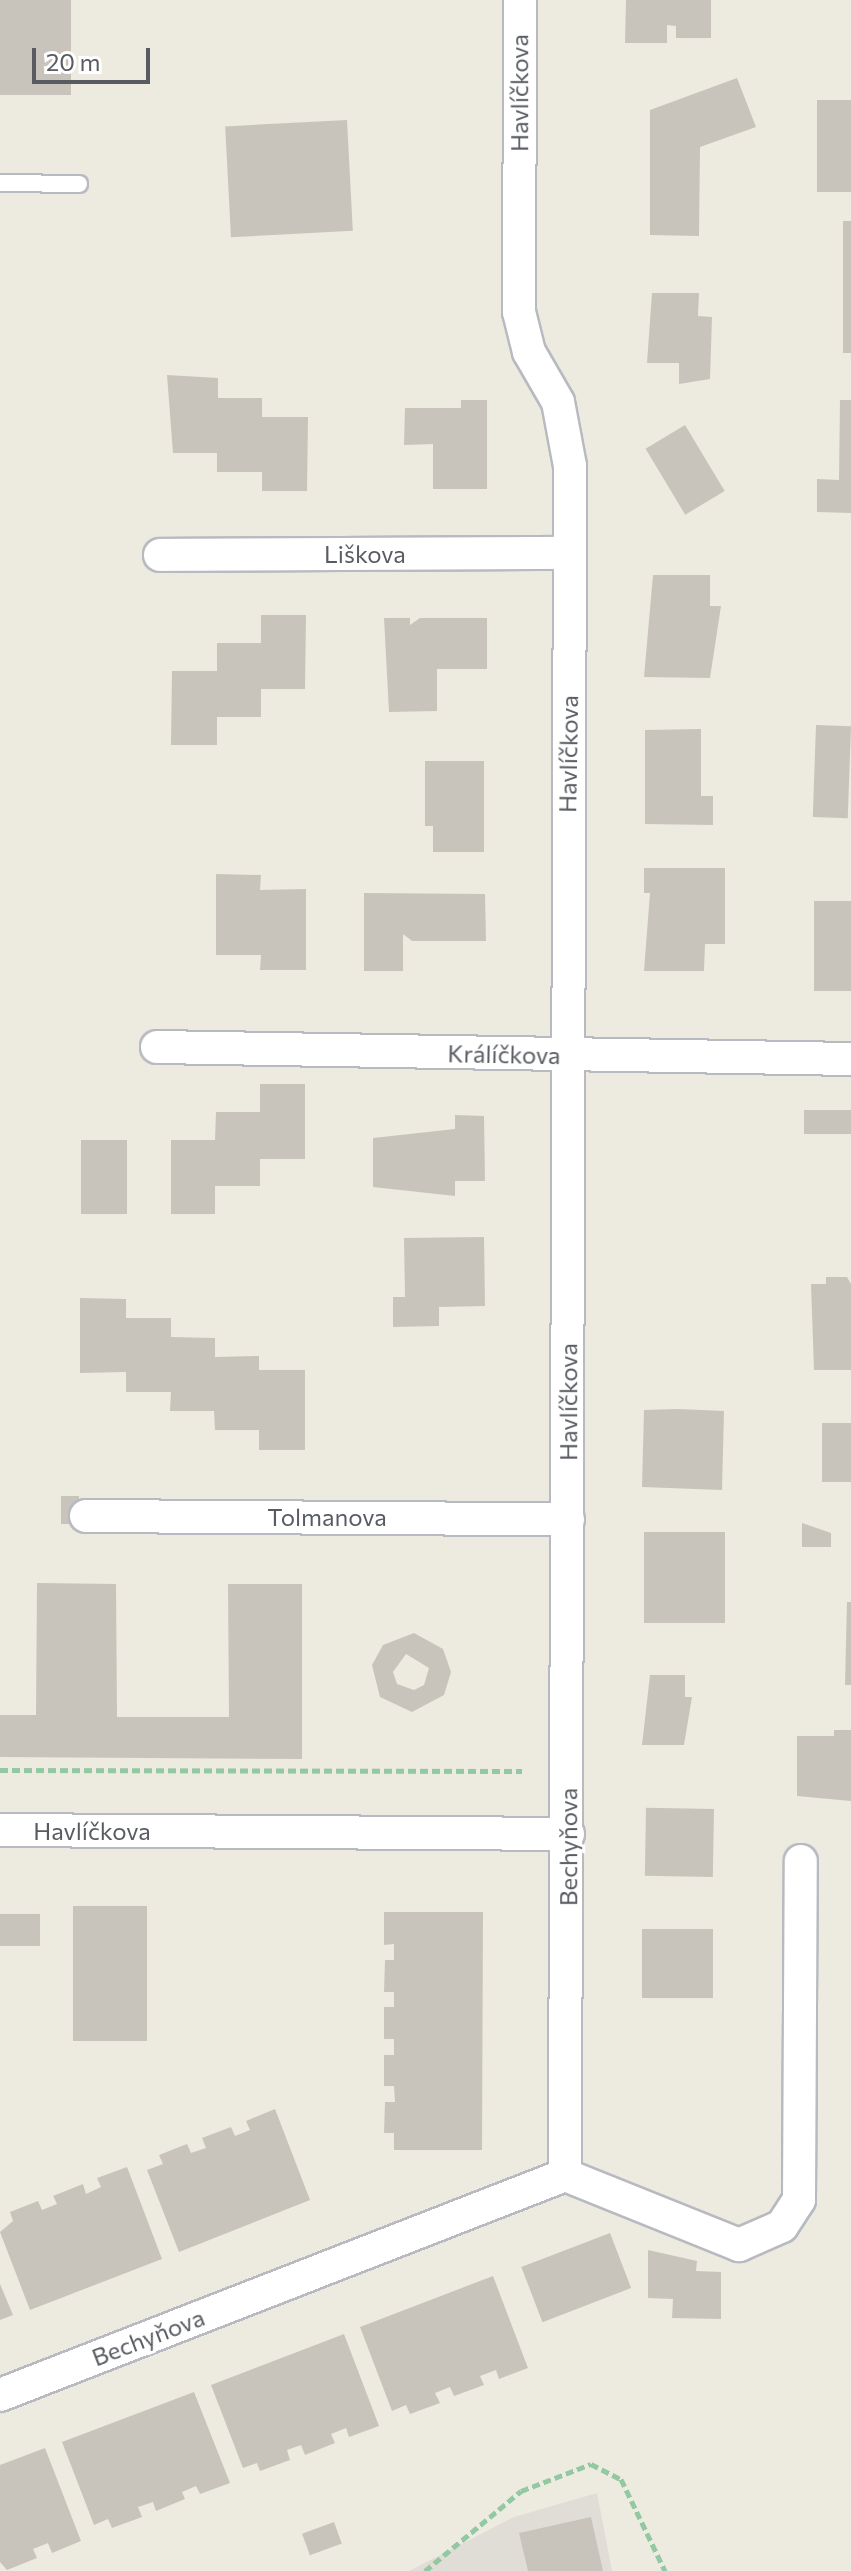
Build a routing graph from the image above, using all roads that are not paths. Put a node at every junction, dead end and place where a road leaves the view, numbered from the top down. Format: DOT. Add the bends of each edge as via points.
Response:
graph roads {
  1 [pos="520,0"];
  2 [pos="0,183"];
  3 [pos="79,184"];
  4 [pos="570,553"];
  5 [pos="160,555"];
  6 [pos="157,1047"];
  7 [pos="565,1056"];
  8 [pos="851,1059"];
  9 [pos="86,1516"];
  10 [pos="568,1519"];
  11 [pos="0,1830"];
  12 [pos="568,1834"];
  13 [pos="801,1861"];
  14 [pos="565,2175"];
  15 [pos="0,2395"];
  1 -- 4 [label="street, Havlíčkova" via="519,312 529,352 568,432"];
  2 -- 3 [label="lane"];
  4 -- 5 [label="street, Liškova"];
  4 -- 7 [label="street, Havlíčkova"];
  6 -- 7 [label="street, Králíčkova"];
  7 -- 8 [label="street, Králíčkova"];
  7 -- 10 [label="street, Havlíčkova"];
  9 -- 10 [label="street, Tolmanova"];
  10 -- 12 [label="street, Bechyňova"];
  11 -- 12 [label="street, Havlíčkova"];
  12 -- 14 [label="street, Bechyňova"];
  13 -- 14 [label="street" via="799,2200 782,2226 739,2245"];
  14 -- 15 [label="street, Bechyňova"];
}
